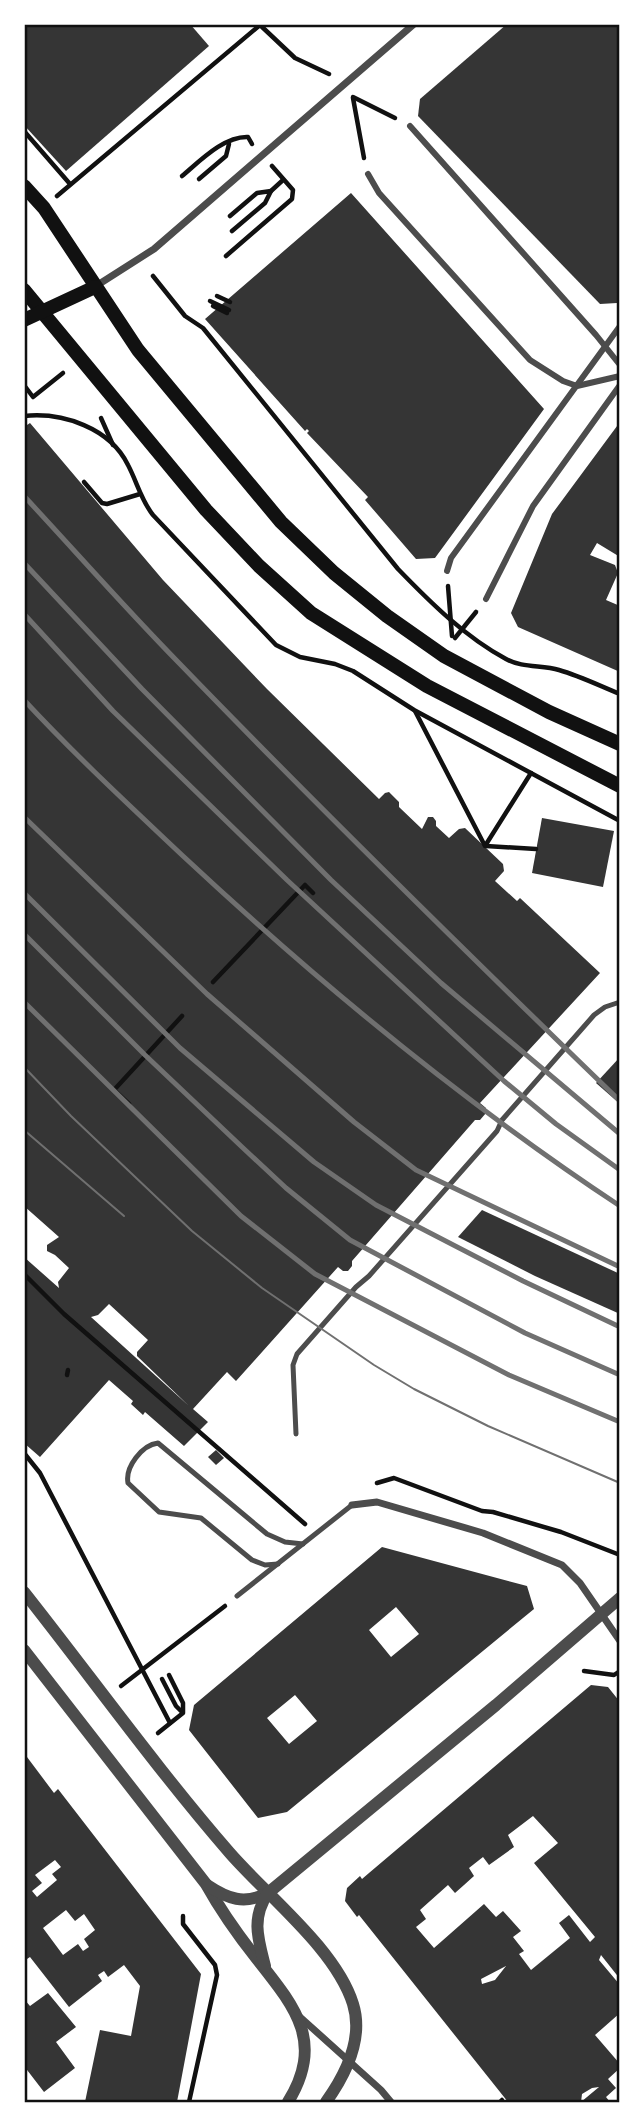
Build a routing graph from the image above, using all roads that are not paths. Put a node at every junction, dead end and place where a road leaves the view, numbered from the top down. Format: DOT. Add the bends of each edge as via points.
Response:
graph roads {
  1 [pos="414,24"];
  2 [pos="410,126"];
  3 [pos="368,174"];
  4 [pos="24,186"];
  5 [pos="95,287"];
  6 [pos="24,290"];
  7 [pos="40,310"];
  8 [pos="24,320"];
  9 [pos="620,326"];
  10 [pos="605,346"];
  11 [pos="620,365"];
  12 [pos="620,376"];
  13 [pos="620,385"];
  14 [pos="578,386"];
  15 [pos="447,571"];
  16 [pos="486,599"];
  17 [pos="620,744"];
  18 [pos="620,786"];
  19 [pos="620,1002"];
  20 [pos="296,1434"];
  21 [pos="352,1505"];
  22 [pos="303,1544"];
  23 [pos="278,1564"];
  24 [pos="24,1592"];
  25 [pos="237,1597"];
  26 [pos="616,1601"];
  27 [pos="602,1613"];
  28 [pos="620,1641"];
  29 [pos="24,1650"];
  30 [pos="206,1884"];
  31 [pos="268,1893"];
  32 [pos="266,1970"];
  33 [pos="298,2014"];
  34 [pos="350,2062"];
  35 [pos="288,2102"];
  36 [pos="326,2102"];
  37 [pos="391,2102"];
  1 -- 5 [label="street" via="154,249"];
  2 -- 10 [label="street"];
  3 -- 14 [label="street" via="379,193 530,360 563,382"];
  4 -- 5 [label="main road" via="44,208"];
  5 -- 7 [label="main road"];
  5 -- 17 [label="main road" via="138,350 281,522 334,573 444,656"];
  6 -- 7 [label="main road"];
  7 -- 8 [label="main road"];
  7 -- 18 [label="main road" via="206,510 311,612 426,687"];
  9 -- 10 [label="street"];
  10 -- 11 [label="street"];
  10 -- 14 [label="street"];
  12 -- 14 [label="street"];
  13 -- 16 [label="street" via="533,506"];
  14 -- 15 [label="street" via="451,558"];
  19 -- 20 [label="lane" via="594,1015 297,1354 293,1365"];
  21 -- 22 [label="lane"];
  21 -- 27 [label="street" via="377,1502 483,1533 562,1565"];
  22 -- 23 [label="lane"];
  22 -- 23 [label="lane" via="267,1534 158,1443 151,1444 131,1465 128,1483 159,1512 201,1518 252,1560"];
  23 -- 25 [label="lane"];
  24 -- 31 [label="street" via="229,1852"];
  26 -- 27 [label="street"];
  27 -- 28 [label="street"];
  27 -- 31 [label="street"];
  29 -- 30 [label="street"];
  30 -- 31 [label="street" via="239,1900"];
  30 -- 32 [label="street" via="228,1922"];
  31 -- 32 [label="street" via="258,1910 256,1926"];
  31 -- 34 [label="street" via="321,1950 353,2001 357,2020"];
  32 -- 33 [label="street"];
  33 -- 34 [label="street"];
  33 -- 35 [label="street" via="305,2063"];
  34 -- 36 [label="street"];
  34 -- 37 [label="street"];
}
